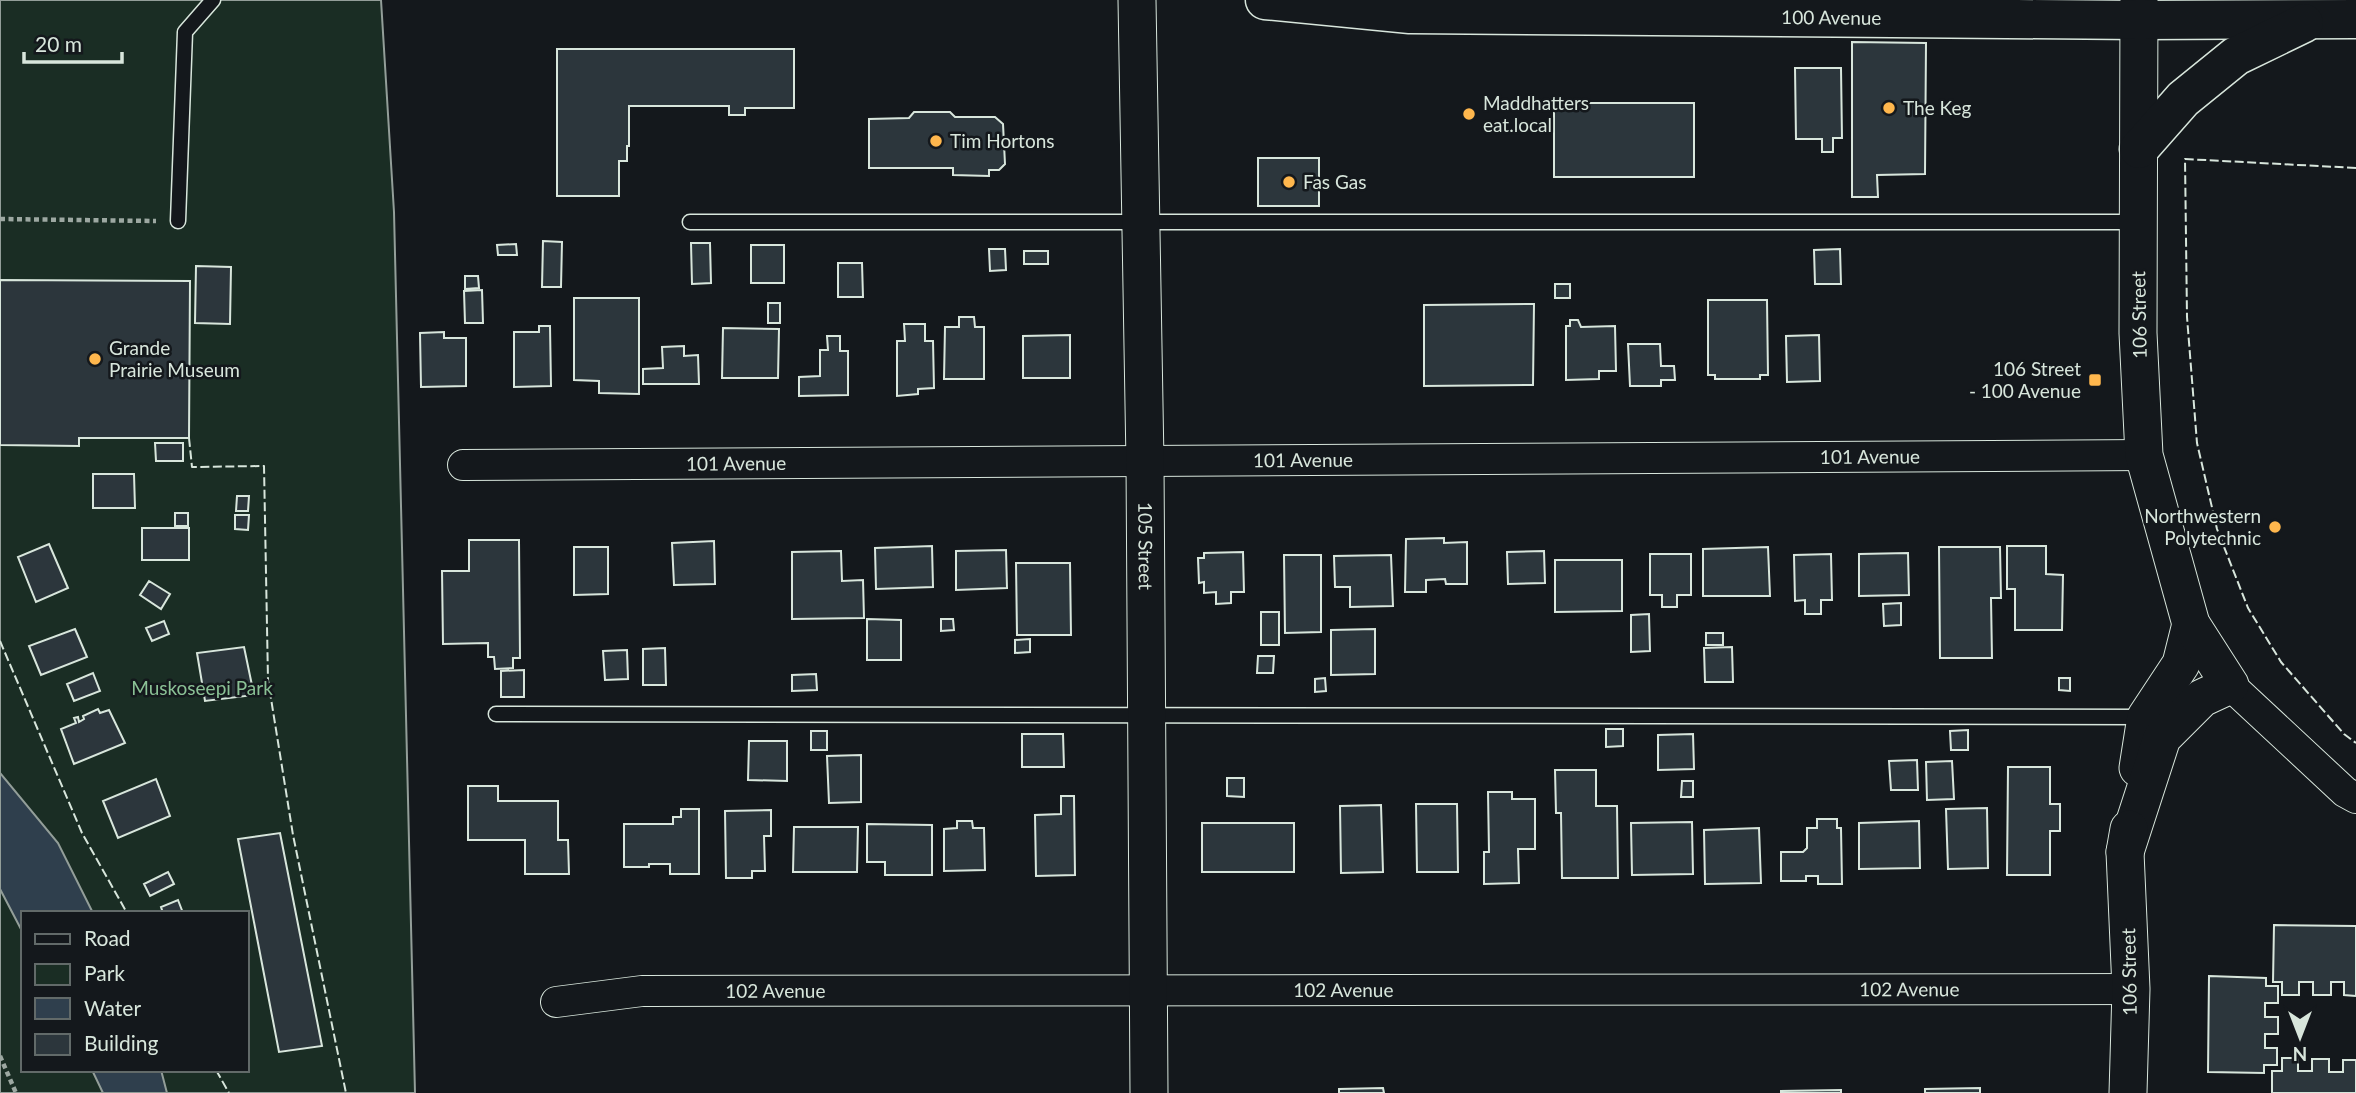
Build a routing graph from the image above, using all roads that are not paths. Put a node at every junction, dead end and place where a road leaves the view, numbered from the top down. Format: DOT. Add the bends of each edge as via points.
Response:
graph roads {
  1 [pos="213,0"];
  2 [pos="1137,0"];
  3 [pos="1265,0"];
  4 [pos="2139,10"];
  5 [pos="2312,19"];
  6 [pos="2356,19"];
  7 [pos="2139,149"];
  8 [pos="178,221"];
  9 [pos="690,222"];
  10 [pos="1141,222"];
  11 [pos="2138,222"];
  12 [pos="2144,455"];
  13 [pos="1144,462"];
  14 [pos="463,465"];
  15 [pos="2191,624"];
  16 [pos="2230,685"];
  17 [pos="496,714"];
  18 [pos="1146,716"];
  19 [pos="2146,717"];
  20 [pos="2356,798"];
  21 [pos="2125,852"];
  22 [pos="2131,989"];
  23 [pos="1149,990"];
  24 [pos="556,1002"];
  25 [pos="1149,1093"];
  26 [pos="2128,1093"];
  1 -- 8 [label="lane" via="185,32"];
  2 -- 10 [label="street, 105 Street"];
  3 -- 4 [label="main road, 100 Avenue" via="1410,15"];
  4 -- 5 [label="main road, 100 Avenue"];
  4 -- 7 [label="street, 106 Street"];
  5 -- 6 [label="main road, 100 Avenue"];
  5 -- 7 [label="main road" via="2236,56 2183,99"];
  7 -- 11 [label="street, 106 Street"];
  9 -- 10 [label="lane"];
  10 -- 11 [label="lane"];
  10 -- 13 [label="street, 105 Street"];
  11 -- 12 [label="street, 106 Street"];
  12 -- 13 [label="street, 101 Avenue"];
  12 -- 15 [label="street, 106 Street"];
  13 -- 14 [label="street, 101 Avenue"];
  13 -- 18 [label="street, 105 Street"];
  15 -- 16 [label="street, 106 Street"];
  15 -- 19 [label="street, 106 Street" via="2181,664"];
  16 -- 20 [label="street"];
  16 -- 21 [label="street, 106 Street" via="2202,698 2162,738"];
  17 -- 18 [label="lane"];
  18 -- 19 [label="lane"];
  18 -- 23 [label="street, 105 Street"];
  19 -- 21 [label="street, 106 Street"];
  21 -- 22 [label="street, 106 Street"];
  22 -- 23 [label="street, 102 Avenue"];
  22 -- 26 [label="street, 106 Street"];
  23 -- 24 [label="street, 102 Avenue" via="642,990"];
  23 -- 25 [label="street, 105 Street"];
}
